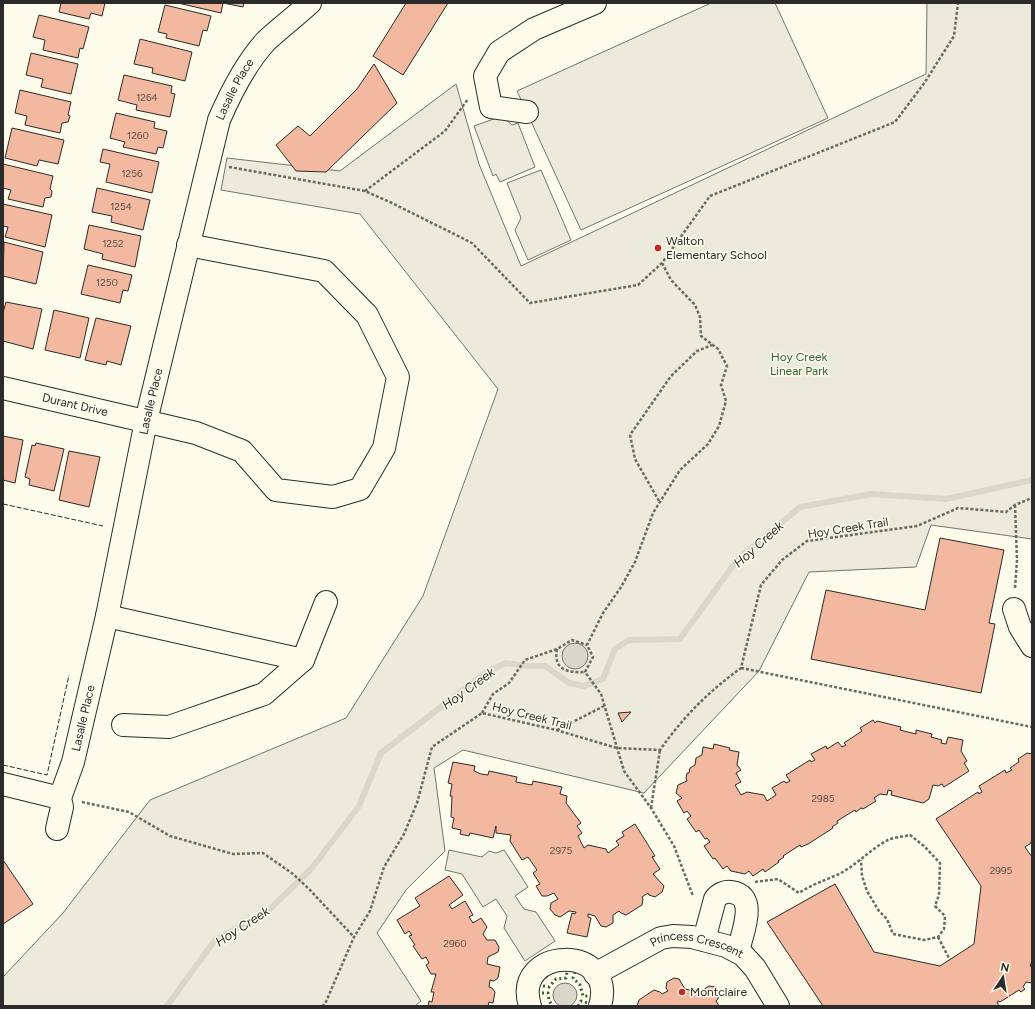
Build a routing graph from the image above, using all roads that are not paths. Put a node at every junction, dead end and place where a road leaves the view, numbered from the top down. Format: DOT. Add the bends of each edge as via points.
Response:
graph roads {
  1 [pos="310,3"];
  2 [pos="595,3"];
  3 [pos="527,112"];
  4 [pos="188,245"];
  5 [pos="3,388"];
  6 [pos="146,421"];
  7 [pos="326,602"];
  8 [pos="1014,609"];
  9 [pos="106,616"];
  10 [pos="1032,646"];
  11 [pos="303,660"];
  12 [pos="123,725"];
  13 [pos="3,784"];
  14 [pos="60,798"];
  15 [pos="57,829"];
  16 [pos="704,940"];
  17 [pos="738,951"];
  18 [pos="595,974"];
  19 [pos="530,1006"];
  20 [pos="600,1006"];
  21 [pos="778,1006"];
  1 -- 4 [label="street, Lasalle Place" via="266,41 230,94 219,120"];
  2 -- 3 [label="street" via="534,29 499,52 485,76 491,107"];
  4 -- 6 [label="street, Lasalle Place"];
  4 -- 6 [label="street, Durant Drive" via="324,271 367,315 398,378 384,448 360,489 333,498 276,490 242,451 196,433"];
  5 -- 6 [label="street, Durant Drive"];
  6 -- 9 [label="street, Lasalle Place"];
  7 -- 11 [label="street"];
  8 -- 10 [label="street" via="1020,627"];
  9 -- 11 [label="street"];
  9 -- 14 [label="street, Lasalle Place" via="73,762"];
  11 -- 12 [label="street" via="264,694 169,727"];
  13 -- 14 [label="street"];
  14 -- 15 [label="street, Lasalle Place" via="62,807"];
  16 -- 17 [label="street, Princess Crescent"];
  16 -- 17 [label="street" via="715,899 725,892 737,893 746,901 747,906"];
  16 -- 18 [label="street, Princess Crescent" via="677,936 661,938"];
  17 -- 21 [label="street, Princess Crescent" via="752,964"];
  18 -- 19 [label="street" via="586,965 575,960 562,958 550,962 538,971 532,980 528,996"];
  18 -- 20 [label="street" via="601,990"];
}
